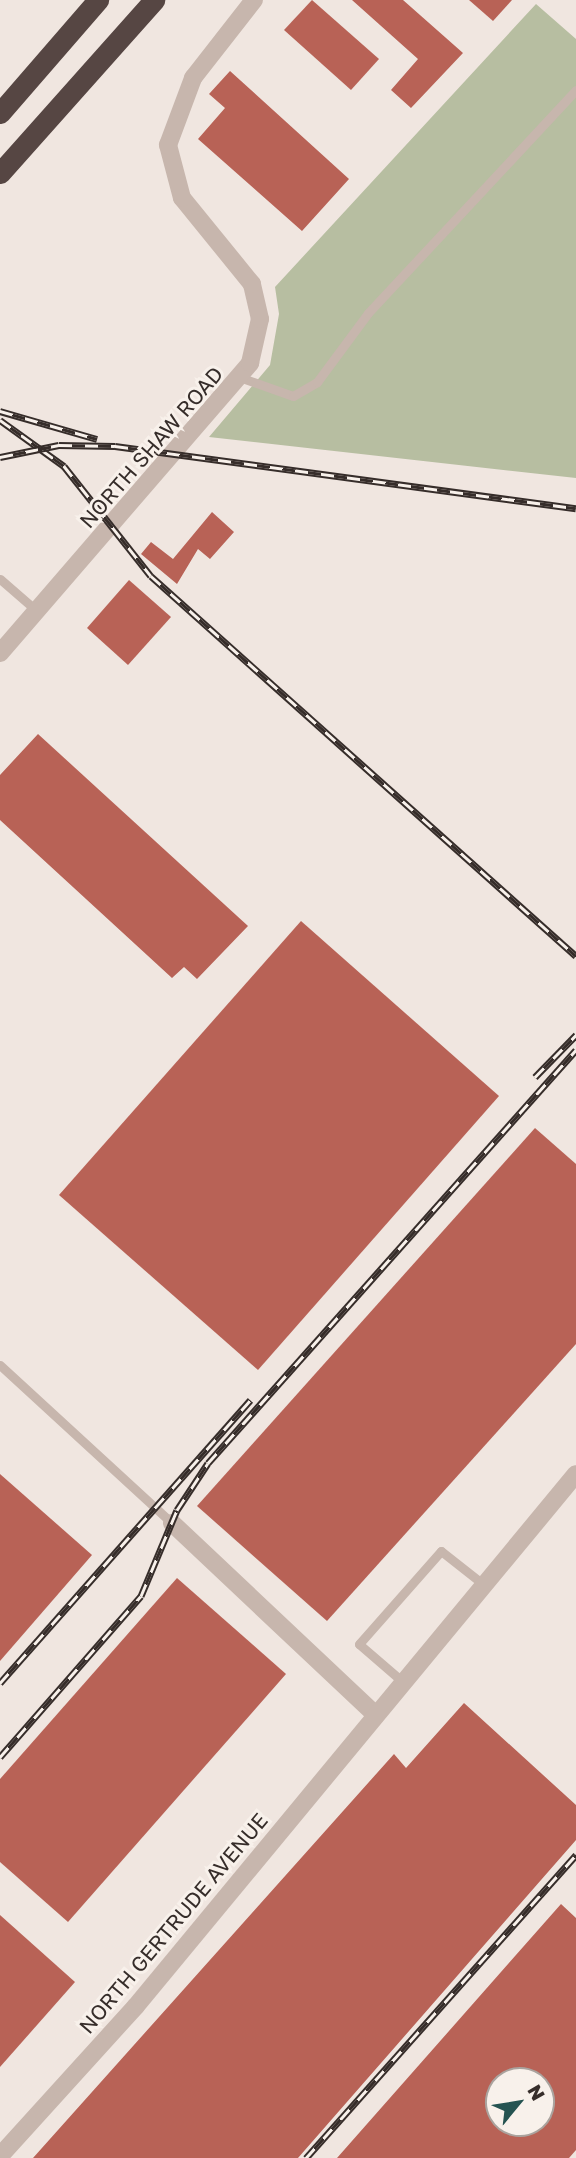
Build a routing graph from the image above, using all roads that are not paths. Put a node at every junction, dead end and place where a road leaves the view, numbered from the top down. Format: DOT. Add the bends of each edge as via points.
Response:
graph roads {
  1 [pos="98,0"];
  2 [pos="154,0"];
  3 [pos="254,0"];
  4 [pos="576,90"];
  5 [pos="0,113"];
  6 [pos="0,173"];
  7 [pos="242,378"];
  8 [pos="0,579"];
  9 [pos="37,611"];
  10 [pos="0,653"];
  11 [pos="0,1365"];
  12 [pos="576,1474"];
  13 [pos="172,1523"];
  14 [pos="484,1585"];
  15 [pos="404,1682"];
  16 [pos="376,1715"];
  17 [pos="0,2156"];
  1 -- 5 [label="highway"];
  2 -- 6 [label="highway"];
  3 -- 7 [label="street, NORTH SHAW ROAD" via="192,78 168,145 182,198 245,270 256,295 259,334"];
  4 -- 7 [label="lane" via="368,313 317,382 293,396"];
  7 -- 9 [label="street, NORTH SHAW ROAD"];
  8 -- 9 [label="lane"];
  9 -- 10 [label="street, NORTH SHAW ROAD"];
  11 -- 13 [label="lane"];
  12 -- 14 [label="street, NORTH GERTRUDE AVENUE"];
  13 -- 16 [label="street"];
  14 -- 15 [label="street, NORTH GERTRUDE AVENUE"];
  14 -- 15 [label="lane" via="441,1551 359,1644"];
  15 -- 16 [label="street, NORTH GERTRUDE AVENUE"];
  16 -- 17 [label="street, NORTH GERTRUDE AVENUE" via="136,2006"];
}
